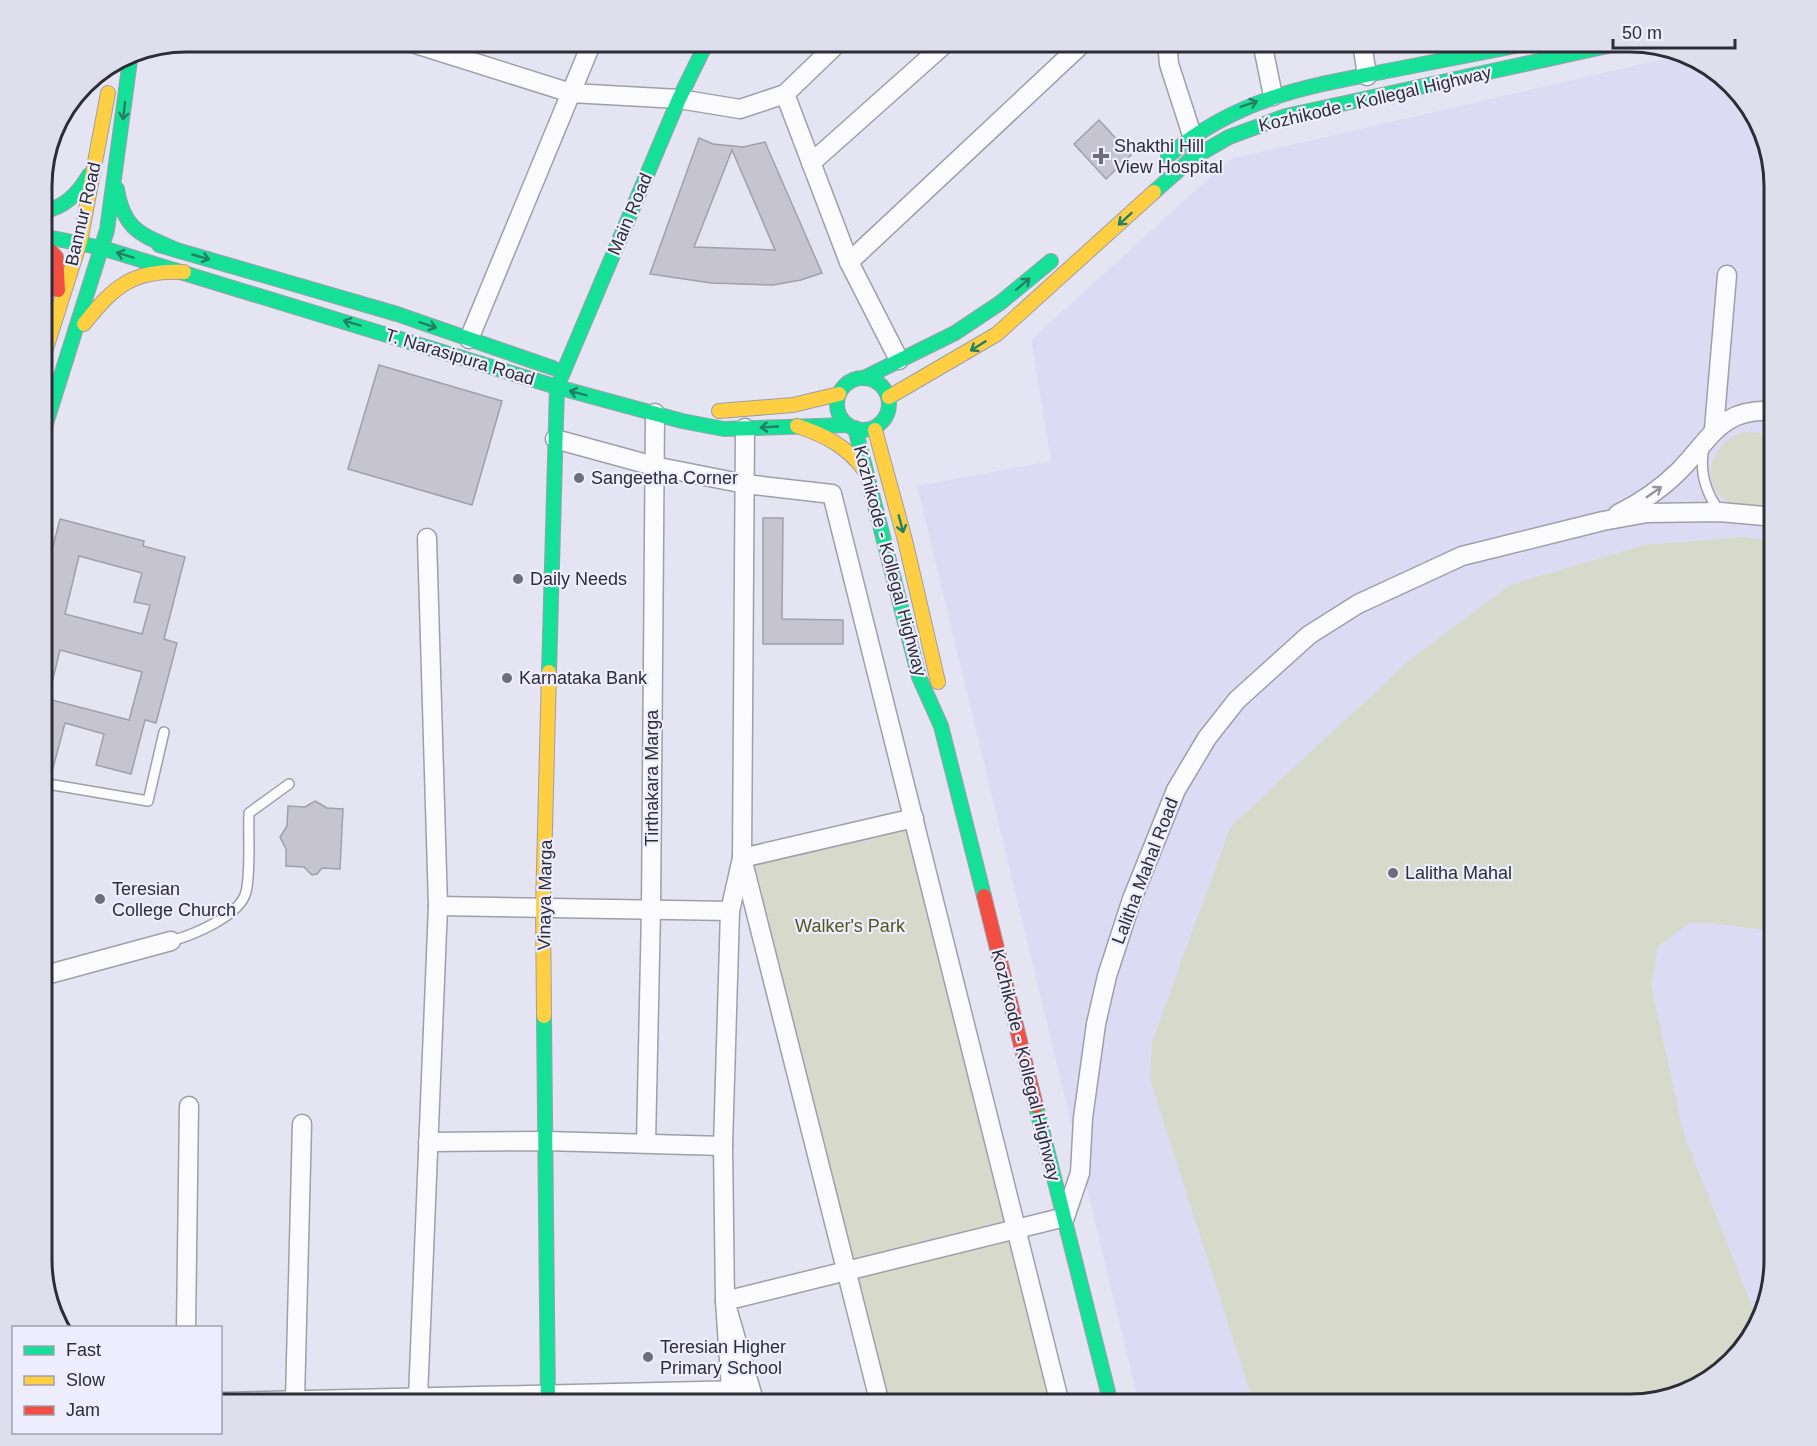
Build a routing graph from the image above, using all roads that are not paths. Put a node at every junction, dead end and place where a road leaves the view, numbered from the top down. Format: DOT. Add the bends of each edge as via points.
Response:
graph roads {
  1 [pos="935,52"];
  2 [pos="1073,52"];
  3 [pos="1168,52"];
  4 [pos="1264,52"];
  5 [pos="1363,52"];
  6 [pos="1486,52"];
  7 [pos="1580,52"];
  8 [pos="443,53"];
  9 [pos="588,53"];
  10 [pos="703,53"];
  11 [pos="712,53"];
  12 [pos="828,53"];
  13 [pos="130,65"];
  14 [pos="698,67"];
  15 [pos="111,76"];
  16 [pos="1367,76"];
  17 [pos="571,93"];
  18 [pos="785,94"];
  19 [pos="1273,96"];
  20 [pos="679,99"];
  21 [pos="1192,135"];
  22 [pos="811,163"];
  23 [pos="95,165"];
  24 [pos="1158,165"];
  25 [pos="117,166"];
  26 [pos="1143,179"];
  27 [pos="1154,193"];
  28 [pos="53,210"];
  29 [pos="53,217"];
  30 [pos="74,222"];
  31 [pos="107,230"];
  32 [pos="53,238"];
  33 [pos="80,242"];
  34 [pos="102,248"];
  35 [pos="53,249"];
  36 [pos="179,250"];
  37 [pos="1065,250"];
  38 [pos="849,262"];
  39 [pos="184,272"];
  40 [pos="1727,275"];
  41 [pos="57,316"];
  42 [pos="53,328"];
  43 [pos="73,339"];
  44 [pos="469,339"];
  45 [pos="899,360"];
  46 [pos="569,373"];
  47 [pos="929,374"];
  48 [pos="864,378"];
  49 [pos="556,387"];
  50 [pos="839,394"];
  51 [pos="889,397"];
  52 [pos="53,402"];
  53 [pos="703,409"];
  54 [pos="1764,411"];
  55 [pos="655,413"];
  56 [pos="797,426"];
  57 [pos="851,426"];
  58 [pos="746,428"];
  59 [pos="874,428"];
  60 [pos="1710,433"];
  61 [pos="555,439"];
  62 [pos="654,466"];
  63 [pos="866,472"];
  64 [pos="745,484"];
  65 [pos="891,488"];
  66 [pos="1720,512"];
  67 [pos="1764,516"];
  68 [pos="1603,521"];
  69 [pos="427,538"];
  70 [pos="941,726"];
  71 [pos="164,732"];
  72 [pos="289,784"];
  73 [pos="53,785"];
  74 [pos="914,818"];
  75 [pos="742,858"];
  76 [pos="438,906"];
  77 [pos="543,908"];
  78 [pos="651,910"];
  79 [pos="730,911"];
  80 [pos="171,941"];
  81 [pos="53,973"];
  82 [pos="189,1106"];
  83 [pos="302,1124"];
  84 [pos="546,1141"];
  85 [pos="428,1142"];
  86 [pos="646,1143"];
  87 [pos="723,1146"];
  88 [pos="1065,1217"];
  89 [pos="1016,1229"];
  90 [pos="848,1269"];
  91 [pos="725,1301"];
  92 [pos="186,1326"];
  93 [pos="295,1394"];
  94 [pos="418,1394"];
  95 [pos="548,1394"];
  96 [pos="731,1394"];
  97 [pos="752,1394"];
  98 [pos="878,1394"];
  99 [pos="1057,1394"];
  100 [pos="1109,1394"];
  1 -- 22 [label="street"];
  2 -- 38 [label="street"];
  3 -- 21 [label="street"];
  4 -- 19 [label="street"];
  5 -- 16 [label="street"];
  6 -- 16 [label="main road, Kozhikode - Kollegal Highway"];
  7 -- 27 [label="main road, Kozhikode - Kollegal Highway" via="1286,116 1208,148"];
  8 -- 17 [label="street"];
  9 -- 17 [label="street"];
  10 -- 14 [label="main road, Main Road"];
  11 -- 14 [label="street"];
  12 -- 18 [label="street"];
  13 -- 25 [label="main road, one-way"];
  14 -- 20 [label="main road, Main Road"];
  15 -- 23 [label="main road, Bannur Road"];
  16 -- 19 [label="main road, Kozhikode - Kollegal Highway"];
  17 -- 20 [label="street"];
  17 -- 44 [label="street"];
  18 -- 20 [label="street" via="740,109"];
  18 -- 22 [label="street"];
  21 -- 19 [label="main road, Kozhikode - Kollegal Highway, one-way" via="1241,106"];
  20 -- 46 [label="main road, Main Road"];
  21 -- 24 [label="main road, Kozhikode - Kollegal Highway"];
  22 -- 38 [label="street"];
  23 -- 28 [label="main road" via="71,201"];
  23 -- 30 [label="main road, Bannur Road"];
  25 -- 31 [label="main road"];
  25 -- 36 [label="main road" via="119,209 126,224"];
  26 -- 27 [label="main road"];
  27 -- 47 [label="main road, Kozhikode - Kollegal Highway, one-way" via="997,334"];
  29 -- 30 [label="main road, T. Narasipura Road"];
  30 -- 31 [label="main road, T. Narasipura Road"];
  30 -- 33 [label="main road, Bannur Road"];
  31 -- 34 [label="main road"];
  31 -- 36 [label="main road, T. Narasipura Road"];
  32 -- 33 [label="main road, T. Narasipura Road"];
  33 -- 34 [label="main road, T. Narasipura Road"];
  33 -- 41 [label="main road, Bannur Road"];
  39 -- 34 [label="main road, T. Narasipura Road, one-way"];
  34 -- 43 [label="main road"];
  35 -- 41 [label="main road" via="57,256"];
  36 -- 44 [label="main road, T. Narasipura Road, one-way"];
  45 -- 37 [label="main road, one-way" via="955,333 1000,303"];
  38 -- 45 [label="street"];
  39 -- 43 [label="main road" via="139,273 120,283"];
  49 -- 39 [label="main road, T. Narasipura Road, one-way"];
  40 -- 60 [label="street"];
  41 -- 42 [label="main road, Bannur Road"];
  43 -- 52 [label="main road"];
  44 -- 46 [label="main road, T. Narasipura Road"];
  45 -- 48 [label="main road"];
  46 -- 49 [label="main road, Main Road"];
  47 -- 51 [label="main road, Kozhikode - Kollegal Highway"];
  47 -- 65 [label="main road" via="892,422 888,438"];
  48 -- 50 [label="main road" via="849,382"];
  48 -- 51 [label="main road" via="880,383"];
  55 -- 49 [label="main road, T. Narasipura Road, one-way"];
  49 -- 61 [label="main road, Vinaya Marga"];
  50 -- 53 [label="main road" via="749,411"];
  50 -- 57 [label="main road" via="838,411"];
  51 -- 59 [label="main road" via="887,415"];
  54 -- 60 [label="street, Lalitha Mahal Road" via="1743,412 1728,418"];
  55 -- 58 [label="main road, T. Narasipura Road" via="709,426"];
  55 -- 62 [label="street, Tirthakara Marga"];
  56 -- 57 [label="main road, T. Narasipura Road"];
  56 -- 58 [label="main road, T. Narasipura Road, one-way"];
  56 -- 63 [label="main road" via="837,443 856,457"];
  57 -- 59 [label="main road"];
  57 -- 63 [label="main road, Kozhikode - Kollegal Highway"];
  58 -- 64 [label="street"];
  59 -- 65 [label="main road, Kozhikode - Kollegal Highway"];
  60 -- 66 [label="lane" via="1702,465 1703,479"];
  68 -- 60 [label="street, Lalitha Mahal Road, one-way" via="1657,491 1680,471"];
  61 -- 62 [label="street"];
  61 -- 77 [label="main road, Vinaya Marga"];
  62 -- 64 [label="street"];
  62 -- 78 [label="street, Tirthakara Marga"];
  63 -- 70 [label="main road, Kozhikode - Kollegal Highway" via="919,677"];
  64 -- 74 [label="street" via="832,494"];
  64 -- 75 [label="street"];
  65 -- 70 [label="main road, Kozhikode - Kollegal Highway, one-way" via="937,670"];
  66 -- 67 [label="street, Lalitha Mahal Road"];
  66 -- 68 [label="street, Lalitha Mahal Road" via="1647,513"];
  68 -- 88 [label="street, Lalitha Mahal Road" via="1462,556 1358,604 1309,635 1237,699 1207,738 1176,790 1154,840 1107,976 1088,1070 1080,1173"];
  69 -- 76 [label="street"];
  70 -- 88 [label="main road, Kozhikode - Kollegal Highway"];
  71 -- 73 [label="lane" via="148,801"];
  72 -- 80 [label="lane" via="249,813 246,893 236,908 195,935"];
  74 -- 75 [label="street"];
  74 -- 89 [label="street"];
  75 -- 79 [label="street"];
  75 -- 90 [label="street"];
  76 -- 77 [label="street"];
  76 -- 85 [label="street"];
  77 -- 78 [label="street"];
  77 -- 84 [label="main road, Vinaya Marga"];
  78 -- 79 [label="street"];
  78 -- 86 [label="street, Tirthakara Marga"];
  79 -- 87 [label="street"];
  80 -- 81 [label="street"];
  82 -- 92 [label="street"];
  83 -- 93 [label="street"];
  84 -- 85 [label="street"];
  84 -- 86 [label="street"];
  84 -- 95 [label="main road, Vinaya Marga"];
  85 -- 94 [label="street"];
  86 -- 87 [label="street"];
  87 -- 91 [label="street"];
  88 -- 89 [label="street"];
  88 -- 100 [label="main road, Kozhikode - Kollegal Highway"];
  89 -- 90 [label="street"];
  89 -- 99 [label="street"];
  90 -- 91 [label="street"];
  90 -- 98 [label="street"];
  91 -- 96 [label="street"];
  91 -- 97 [label="street"];
}
